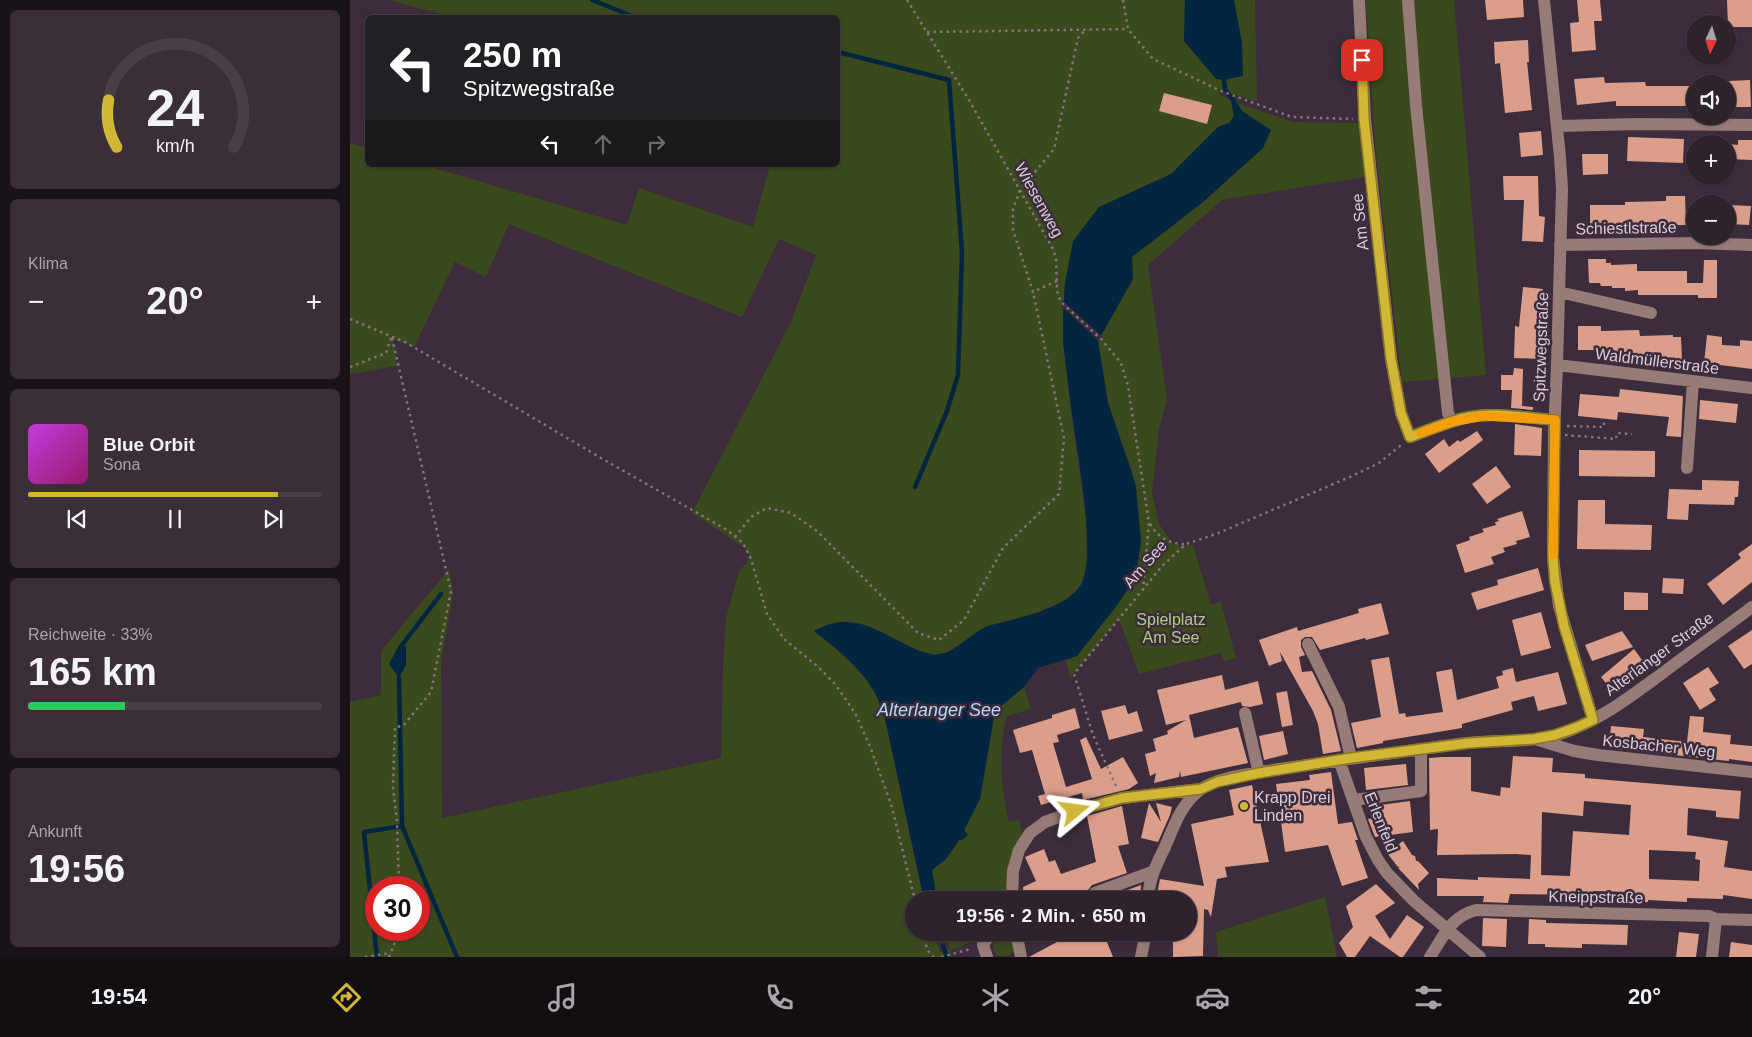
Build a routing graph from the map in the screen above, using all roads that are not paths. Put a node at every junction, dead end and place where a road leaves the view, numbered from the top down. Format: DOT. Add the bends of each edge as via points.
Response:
graph roads {
  1 [pos="1359,0"];
  2 [pos="1408,0"];
  3 [pos="1544,0"];
  4 [pos="1752,125"];
  5 [pos="1557,126"];
  6 [pos="1560,245"];
  7 [pos="1752,245"];
  8 [pos="1560,292"];
  9 [pos="1652,313"];
  10 [pos="1557,365"];
  11 [pos="1693,381"];
  12 [pos="1752,388"];
  13 [pos="1555,420"];
  14 [pos="1452,422"];
  15 [pos="1687,468"];
  16 [pos="1752,607"];
  17 [pos="1308,644"];
  18 [pos="1245,713"];
  19 [pos="1593,720"];
  20 [pos="1534,739"];
  21 [pos="1421,749"];
  22 [pos="1345,759"];
  23 [pos="1752,772"];
  24 [pos="1259,773"];
  25 [pos="1201,789"];
  26 [pos="1354,800"];
  27 [pos="1152,872"];
  28 [pos="1012,891"];
  29 [pos="1098,891"];
  30 [pos="1149,891"];
  31 [pos="1716,918"];
  32 [pos="1752,920"];
  33 [pos="1448,930"];
  34 [pos="1018,941"];
  35 [pos="1144,941"];
  36 [pos="1021,957"];
  37 [pos="1141,957"];
  38 [pos="1430,957"];
  39 [pos="1480,957"];
  40 [pos="1712,957"];
  1 -- 14 [label="street, Am See" via="1364,119 1391,359 1401,413 1410,437"];
  2 -- 14 [label="street" via="1448,413"];
  3 -- 5 [label="street, Spitzwegstraße"];
  4 -- 5 [label="street"];
  5 -- 6 [label="street, Spitzwegstraße" via="1562,189"];
  6 -- 7 [label="street, Schiestlstraße"];
  6 -- 8 [label="street, Spitzwegstraße"];
  8 -- 9 [label="street"];
  8 -- 10 [label="street, Spitzwegstraße"];
  10 -- 11 [label="street, Waldmüllerstraße"];
  10 -- 13 [label="street, Spitzwegstraße"];
  11 -- 12 [label="street, Waldmüllerstraße"];
  11 -- 15 [label="street"];
  13 -- 14 [label="street" via="1497,416 1470,417"];
  13 -- 19 [label="street, Spitzwegstraße" via="1555,582 1564,626"];
  16 -- 19 [label="street, Alterlanger Straße" via="1616,707"];
  17 -- 22 [label="street, Erlenfeld" via="1337,701"];
  18 -- 24 [label="street"];
  19 -- 20 [label="street, Alterlanger Straße" via="1555,735"];
  20 -- 21 [label="street, Alterlanger Straße"];
  20 -- 23 [label="street, Kosbacher Weg" via="1598,755"];
  21 -- 22 [label="street, Alterlanger Straße"];
  21 -- 26 [label="street" via="1422,791"];
  22 -- 24 [label="street, Alterlanger Straße"];
  22 -- 26 [label="street, Erlenfeld"];
  24 -- 25 [label="street, Alterlanger Straße"];
  25 -- 27 [label="street, Alterlanger Straße" via="1180,812"];
  25 -- 28 [label="street, Alterlanger Straße" via="1122,798 1045,822 1030,833 1019,850 1013,871"];
  26 -- 33 [label="street, Erlenfeld" via="1366,837 1378,860 1398,885"];
  27 -- 29 [label="street"];
  27 -- 30 [label="street, Alterlanger Straße"];
  31 -- 32 [label="street, Kneippstraße"];
  31 -- 33 [label="street, Kneippstraße" via="1476,910 1454,920"];
  31 -- 40 [label="street"];
  33 -- 38 [label="street"];
  33 -- 39 [label="street, Erlenfeld"];
  34 -- 36 [label="street"];
  35 -- 37 [label="street"];
}
